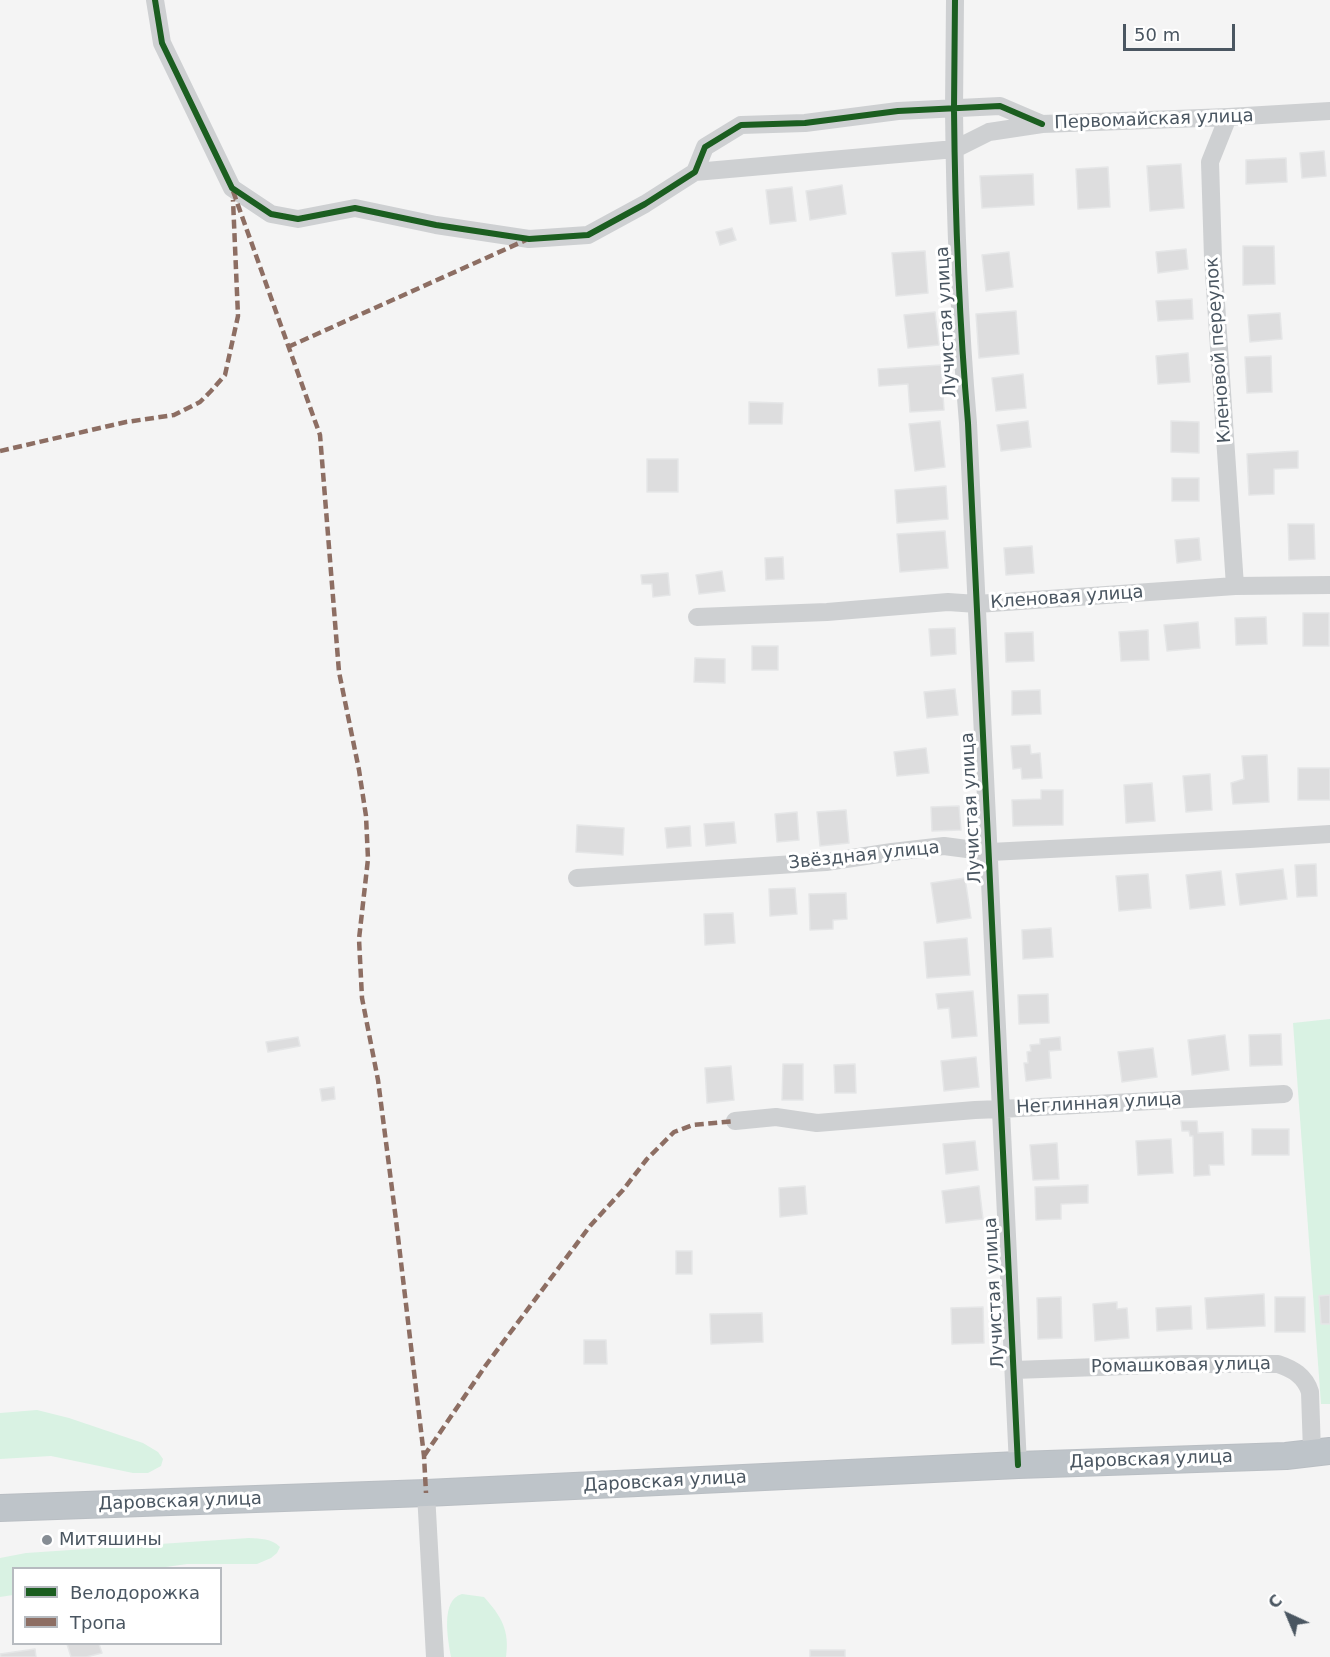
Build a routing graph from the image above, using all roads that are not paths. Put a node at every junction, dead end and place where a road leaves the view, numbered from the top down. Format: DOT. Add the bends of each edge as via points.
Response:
graph roads {
  1 [pos="155,0"];
  2 [pos="954,0"];
  3 [pos="954,107"];
  4 [pos="1330,111"];
  5 [pos="1228,117"];
  6 [pos="1042,124"];
  7 [pos="955,149"];
  8 [pos="695,172"];
  9 [pos="1330,585"];
  10 [pos="1235,586"];
  11 [pos="977,604"];
  12 [pos="697,616"];
  13 [pos="1330,834"];
  14 [pos="990,852"];
  15 [pos="577,878"];
  16 [pos="1284,1094"];
  17 [pos="1001,1109"];
  18 [pos="735,1121"];
  19 [pos="1014,1370"];
  20 [pos="1321,1452"];
  21 [pos="1018,1465"];
  22 [pos="426,1493"];
  23 [pos="0,1508"];
  24 [pos="435,1657"];
  1 -- 8 [label="street" via="162,43 232,188 271,214 298,219 355,208 529,239 588,236"];
  2 -- 3 [label="street, Лучистая улица"];
  3 -- 6 [label="street" via="1000,106"];
  3 -- 7 [label="street, Лучистая улица"];
  3 -- 8 [label="street" via="805,123 741,125 705,147"];
  4 -- 5 [label="street, Первомайская улица"];
  5 -- 6 [label="street, Первомайская улица"];
  5 -- 10 [label="street, Кленовой переулок" via="1210,162"];
  6 -- 7 [label="street, Первомайская улица" via="989,132"];
  7 -- 8 [label="street, Первомайская улица"];
  7 -- 11 [label="street, Лучистая улица"];
  9 -- 10 [label="street, Кленовая улица"];
  10 -- 11 [label="street, Кленовая улица"];
  11 -- 12 [label="street, Кленовая улица" via="948,602 827,612"];
  11 -- 14 [label="street, Лучистая улица"];
  13 -- 14 [label="street, Звёздная улица"];
  14 -- 15 [label="street, Звёздная улица" via="944,846 826,862"];
  14 -- 17 [label="street, Лучистая улица"];
  16 -- 17 [label="street, Неглинная улица"];
  17 -- 18 [label="street, Неглинная улица" via="817,1123 776,1117"];
  17 -- 19 [label="street, Лучистая улица"];
  19 -- 20 [label="street, Ромашковая улица" via="1278,1364 1290,1368 1307,1383"];
  19 -- 21 [label="street, Лучистая улица"];
  20 -- 21 [label="highway, Даровская улица"];
  21 -- 22 [label="highway, Даровская улица"];
  22 -- 23 [label="highway, Даровская улица"];
  22 -- 24 [label="street"];
}
